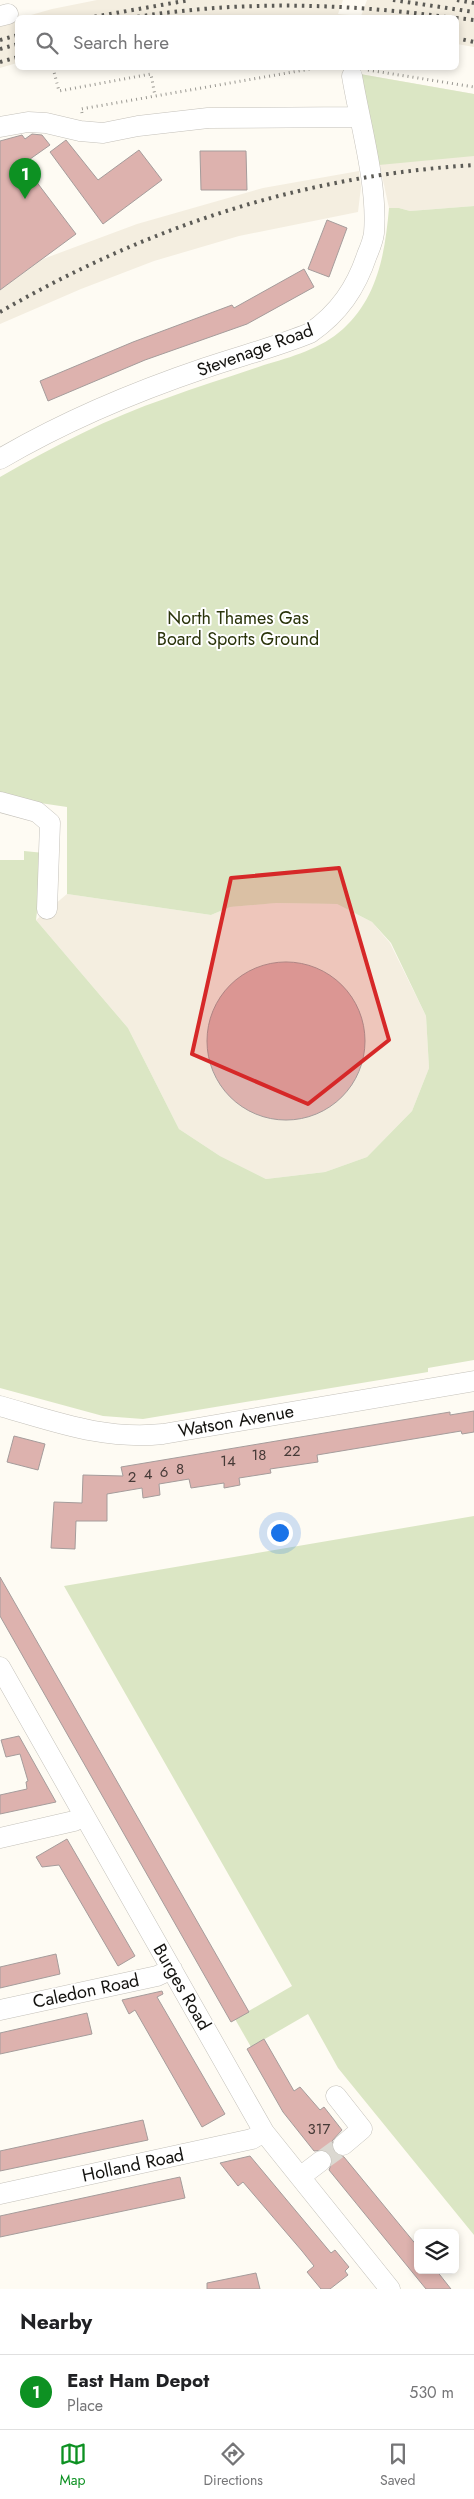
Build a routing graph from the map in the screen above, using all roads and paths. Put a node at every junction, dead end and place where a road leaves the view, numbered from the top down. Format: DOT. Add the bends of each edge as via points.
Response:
graph roads {
  1 [pos="54,70"];
  2 [pos="304,70"];
  3 [pos="359,73"];
  4 [pos="474,87"];
  5 [pos="155,96"];
  6 [pos="358,117"];
  7 [pos="0,126"];
  8 [pos="80,131"];
  9 [pos="0,459"];
  10 [pos="0,802"];
  11 [pos="48,909"];
  12 [pos="474,1381"];
  13 [pos="0,1406"];
  14 [pos="2,1674"];
  15 [pos="84,1816"];
  16 [pos="0,1838"];
  17 [pos="172,1969"];
  18 [pos="0,2010"];
  19 [pos="336,2096"];
  20 [pos="264,2132"];
  21 [pos="343,2144"];
  22 [pos="321,2161"];
  23 [pos="300,2177"];
  24 [pos="0,2194"];
  25 [pos="389,2289"];
  1 -- 5 [label="path" via="59,91 151,74"];
  2 -- 5 [label="path"];
  3 -- 4 [label="path"];
  3 -- 6 [label="street, Stevenage Road"];
  5 -- 8 [label="path" via="81,109 84,129"];
  6 -- 8 [label="street" via="208,118 103,133"];
  6 -- 9 [label="street, Stevenage Road" via="374,199 374,235 353,289 325,323 293,340 128,396 67,423"];
  7 -- 8 [label="street" via="37,122"];
  10 -- 11 [label="street" via="37,812 50,823"];
  12 -- 13 [label="street, Watson Avenue" via="138,1436 98,1433"];
  14 -- 15 [label="street, Burges Road"];
  15 -- 16 [label="street"];
  15 -- 17 [label="street, Burges Road"];
  17 -- 18 [label="street, Caledon Road" via="157,1976"];
  17 -- 20 [label="street, Burges Road"];
  19 -- 21 [label="street" via="362,2129"];
  20 -- 23 [label="street, Burges Road"];
  20 -- 24 [label="street, Holland Road" via="252,2139"];
  22 -- 23 [label="street"];
  23 -- 25 [label="street, Burges Road"];
}
